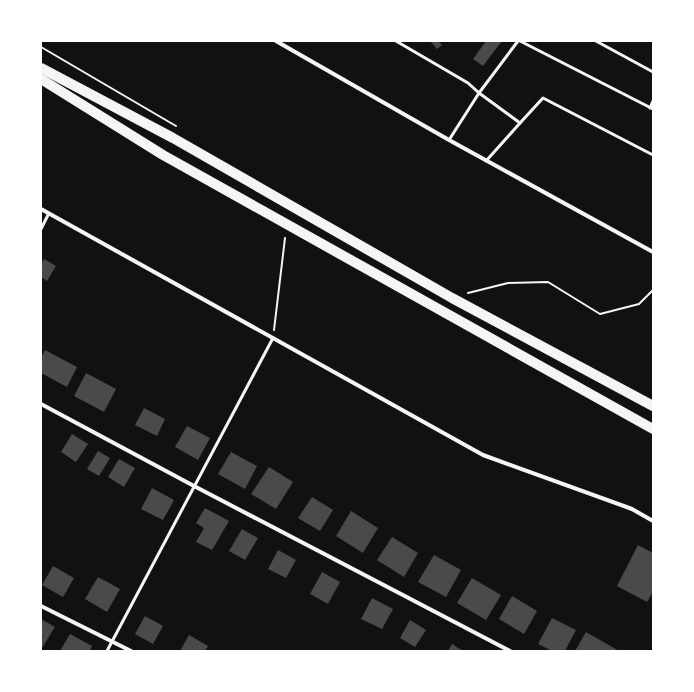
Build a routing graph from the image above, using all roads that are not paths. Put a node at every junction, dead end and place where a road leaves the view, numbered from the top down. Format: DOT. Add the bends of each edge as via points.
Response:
graph roads {
  1 [pos="276,41"];
  2 [pos="396,41"];
  3 [pos="519,41"];
  4 [pos="596,41"];
  5 [pos="41,68"];
  6 [pos="653,72"];
  7 [pos="41,78"];
  8 [pos="479,93"];
  9 [pos="653,102"];
  10 [pos="652,108"];
  11 [pos="520,123"];
  12 [pos="449,140"];
  13 [pos="653,155"];
  14 [pos="486,161"];
  15 [pos="41,209"];
  16 [pos="49,214"];
  17 [pos="41,229"];
  18 [pos="653,252"];
  19 [pos="273,338"];
  20 [pos="41,404"];
  21 [pos="653,406"];
  22 [pos="653,429"];
  23 [pos="194,486"];
  24 [pos="653,521"];
  25 [pos="41,606"];
  26 [pos="112,641"];
  27 [pos="106,651"];
  28 [pos="131,651"];
  29 [pos="510,651"];
  1 -- 12 [label="street"];
  2 -- 8 [label="lane" via="468,83"];
  3 -- 8 [label="lane"];
  3 -- 10 [label="lane"];
  4 -- 6 [label="lane"];
  5 -- 21 [label="main road" via="173,138 452,298"];
  7 -- 22 [label="main road" via="162,156"];
  8 -- 11 [label="lane"];
  8 -- 12 [label="lane"];
  9 -- 10 [label="lane"];
  11 -- 13 [label="lane" via="543,98"];
  11 -- 14 [label="lane"];
  12 -- 14 [label="street"];
  14 -- 18 [label="street"];
  15 -- 16 [label="street"];
  16 -- 17 [label="lane"];
  16 -- 19 [label="street"];
  19 -- 23 [label="lane"];
  19 -- 24 [label="street" via="483,455 632,509"];
  20 -- 23 [label="street"];
  23 -- 26 [label="lane"];
  23 -- 29 [label="street"];
  25 -- 26 [label="street"];
  26 -- 27 [label="lane"];
  26 -- 28 [label="street"];
}
